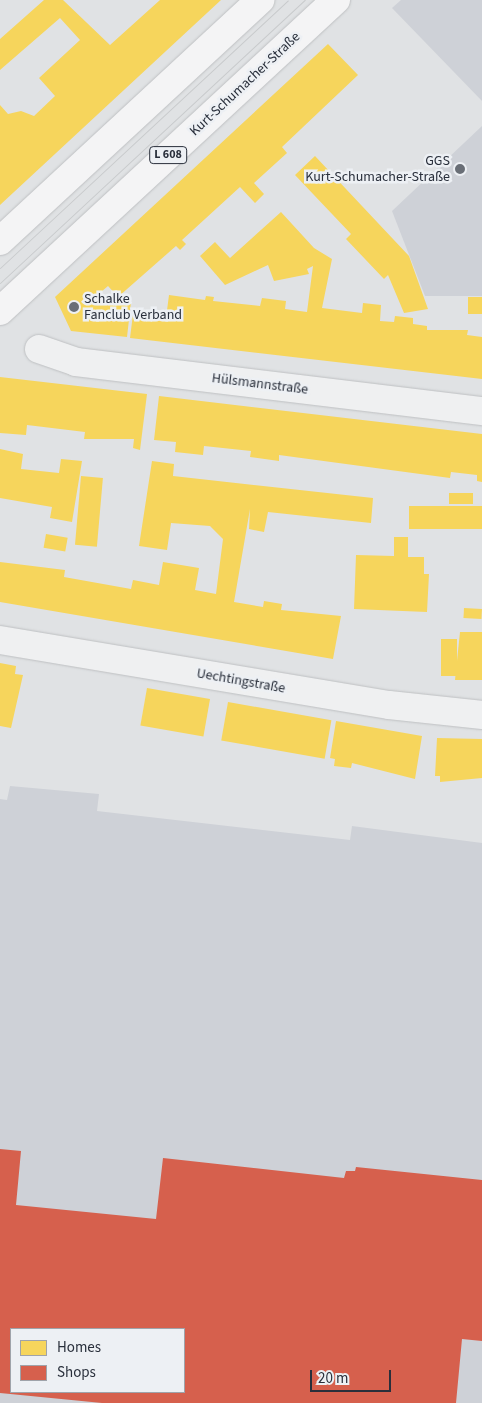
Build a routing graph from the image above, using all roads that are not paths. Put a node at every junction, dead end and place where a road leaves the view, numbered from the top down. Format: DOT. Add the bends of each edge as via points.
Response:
graph roads {
  1 [pos="260,0"];
  2 [pos="336,0"];
  3 [pos="0,240"];
  4 [pos="0,311"];
  5 [pos="39,349"];
  6 [pos="482,411"];
  7 [pos="0,640"];
  8 [pos="482,715"];
  1 -- 3 [label="main road"];
  2 -- 4 [label="main road, Kurt-Schumacher-Straße / L 608"];
  5 -- 6 [label="street, Hülsmannstraße" via="76,362"];
  7 -- 8 [label="street, Uechtingstraße" via="389,706"];
}
